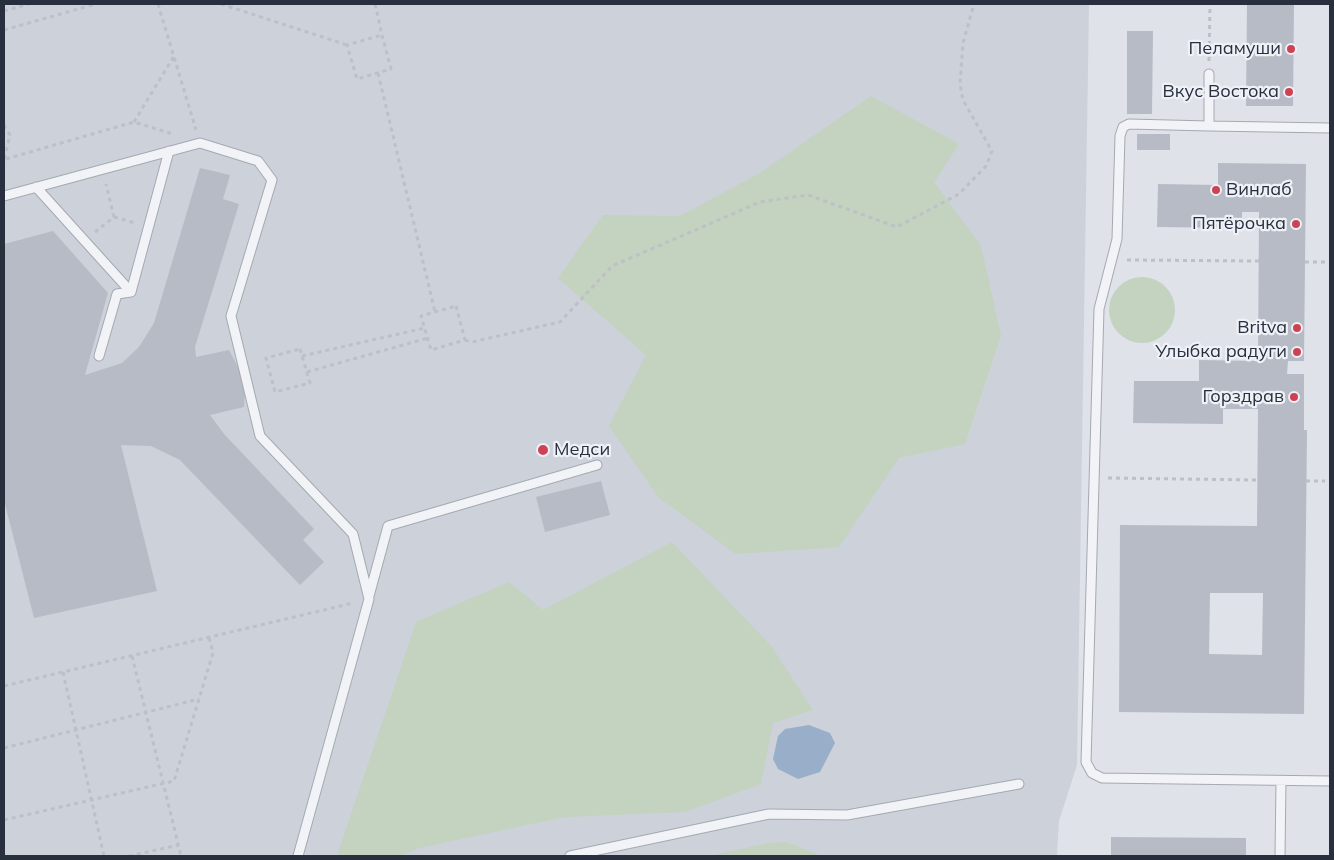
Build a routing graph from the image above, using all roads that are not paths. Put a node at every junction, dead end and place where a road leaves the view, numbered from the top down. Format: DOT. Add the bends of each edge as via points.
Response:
graph roads {
  1 [pos="1209,74"];
  2 [pos="1140,114"];
  3 [pos="1139,124"];
  4 [pos="1209,126"];
  5 [pos="1330,128"];
  6 [pos="169,151"];
  7 [pos="36,188"];
  8 [pos="4,196"];
  9 [pos="131,292"];
  10 [pos="99,356"];
  11 [pos="597,466"];
  12 [pos="368,599"];
  13 [pos="1281,781"];
  14 [pos="1330,781"];
  15 [pos="1019,784"];
  16 [pos="298,856"];
  17 [pos="570,856"];
  18 [pos="1280,856"];
  1 -- 4 [label="lane"];
  2 -- 3 [label="lane"];
  3 -- 4 [label="lane"];
  3 -- 13 [label="lane" via="1123,127 1120,136 1117,239 1099,309 1086,762 1092,773 1102,778"];
  4 -- 5 [label="lane"];
  6 -- 7 [label="lane"];
  6 -- 9 [label="lane"];
  6 -- 12 [label="lane" via="200,142 258,161 272,180 231,316 260,436 353,534"];
  7 -- 8 [label="lane"];
  7 -- 9 [label="lane"];
  9 -- 10 [label="lane" via="117,294"];
  11 -- 12 [label="lane" via="388,526"];
  12 -- 16 [label="lane"];
  13 -- 14 [label="lane"];
  13 -- 18 [label="lane"];
  15 -- 17 [label="lane" via="847,815 769,814"];
}
